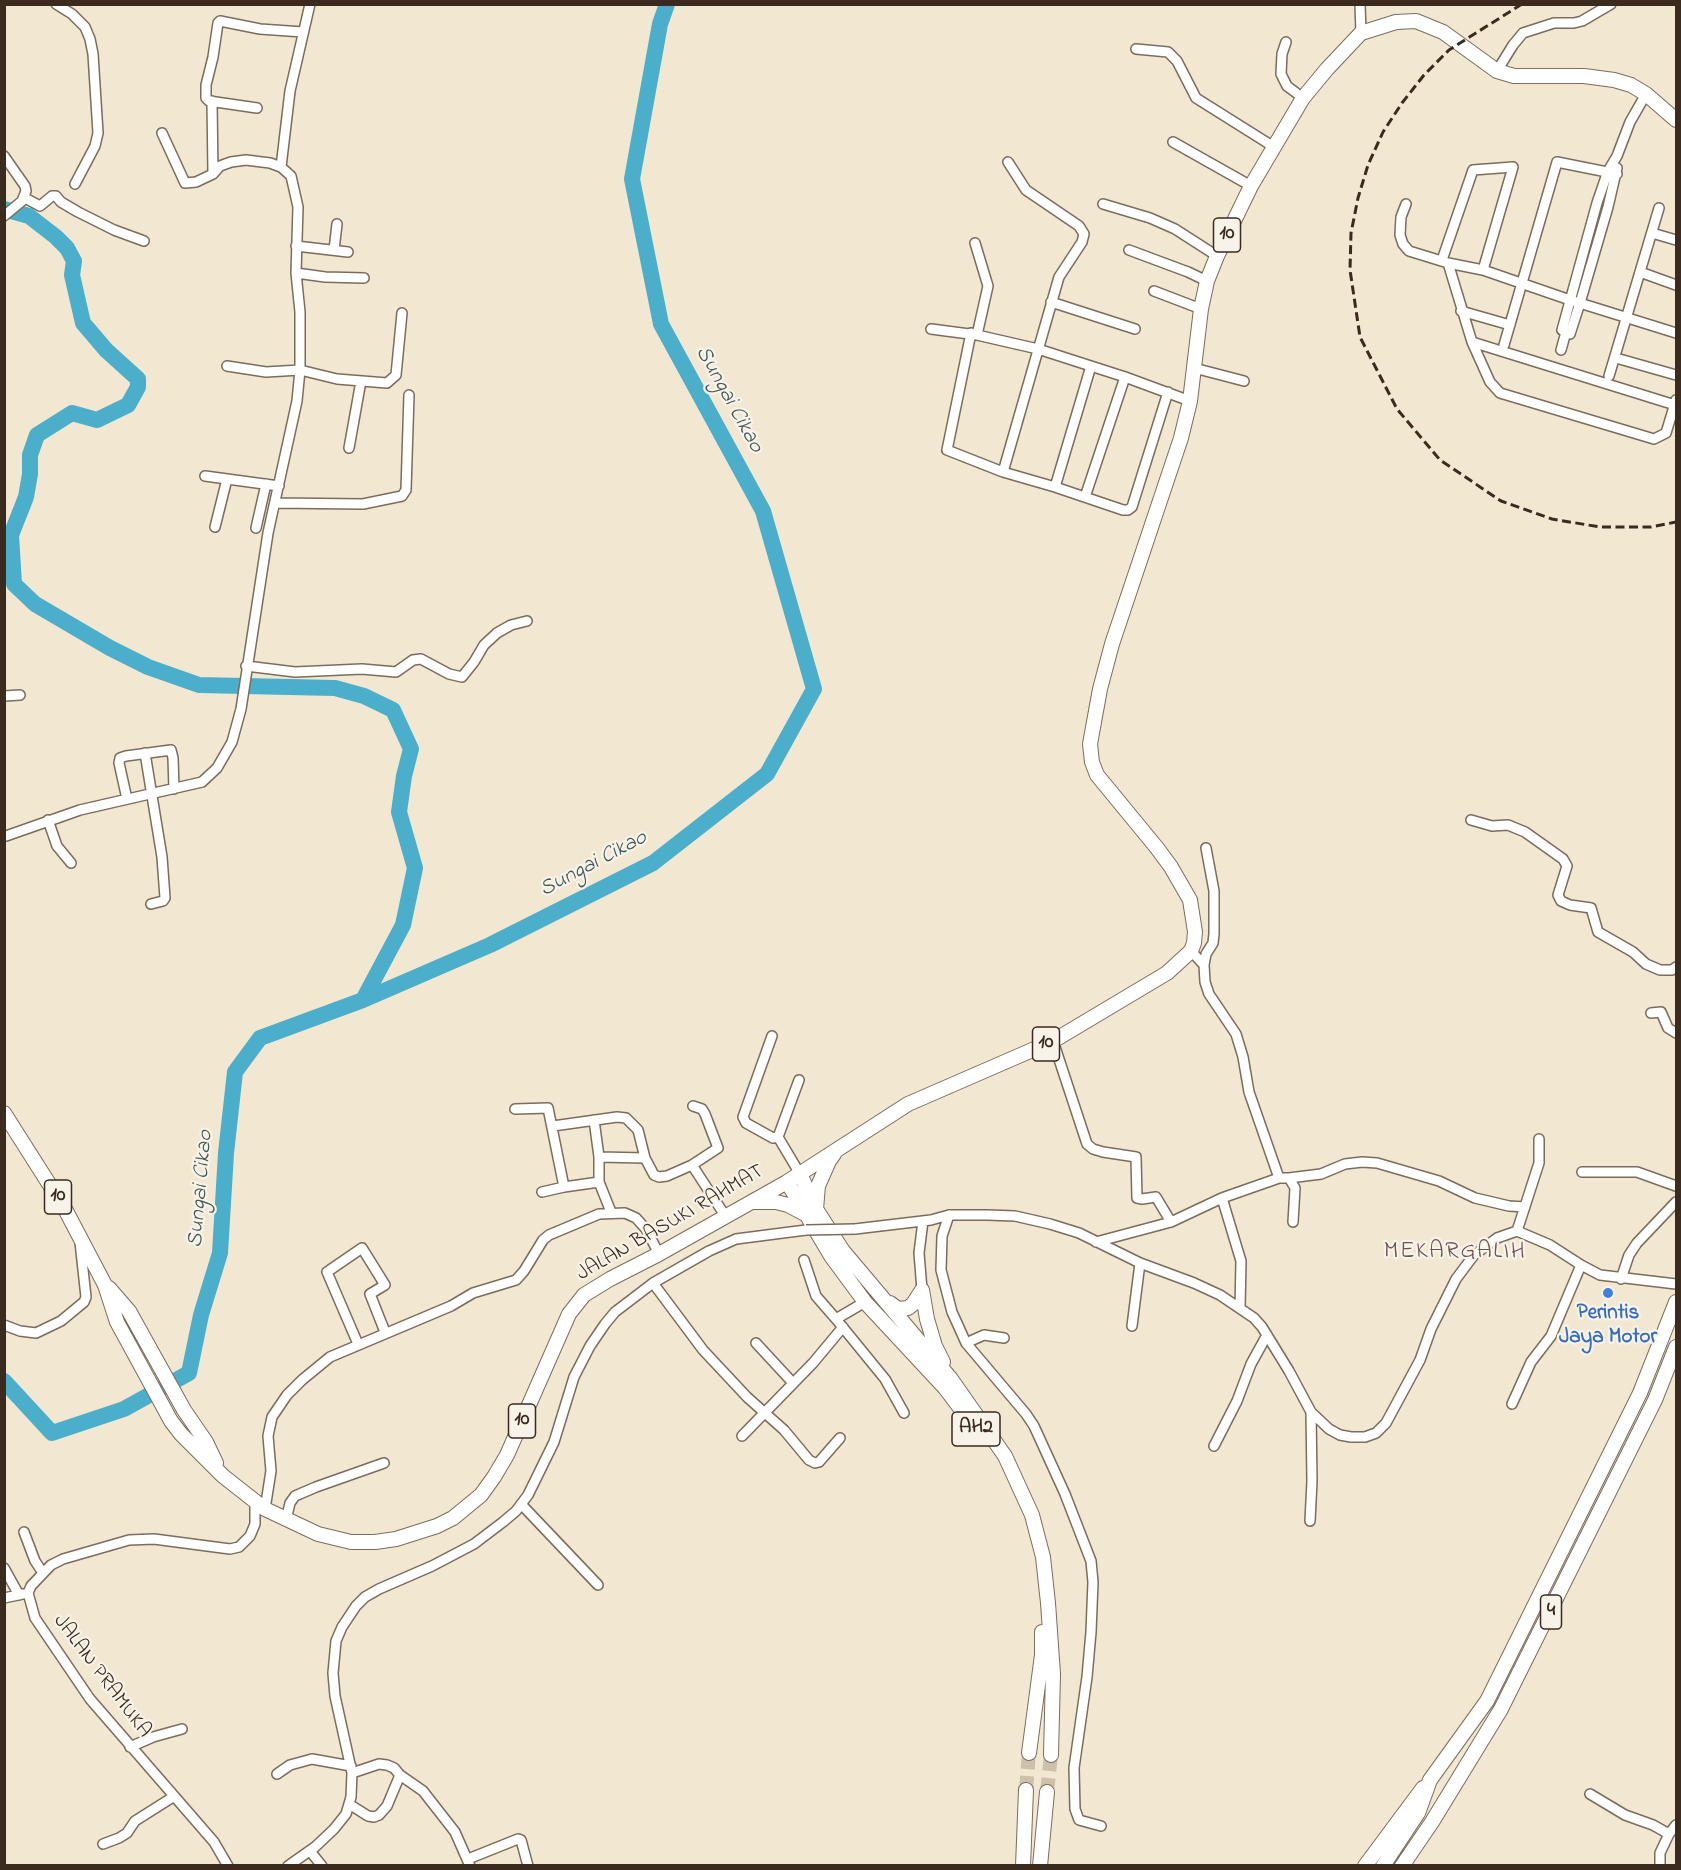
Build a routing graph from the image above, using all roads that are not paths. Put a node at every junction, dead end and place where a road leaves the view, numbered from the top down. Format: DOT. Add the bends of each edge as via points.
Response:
graph roads {
  1 [pos="56,4"];
  2 [pos="310,4"];
  3 [pos="1360,4"];
  4 [pos="1611,4"];
  5 [pos="303,32"];
  6 [pos="1361,33"];
  7 [pos="1286,42"];
  8 [pos="1136,49"];
  9 [pos="1497,71"];
  10 [pos="1646,94"];
  11 [pos="1303,98"];
  12 [pos="212,101"];
  13 [pos="257,108"];
  14 [pos="1677,120"];
  15 [pos="162,133"];
  16 [pos="1173,142"];
  17 [pos="1274,147"];
  18 [pos="4,156"];
  19 [pos="1008,162"];
  20 [pos="281,167"];
  21 [pos="1613,172"];
  22 [pos="213,174"];
  23 [pos="75,184"];
  24 [pos="1251,186"];
  25 [pos="25,198"];
  26 [pos="1103,204"];
  27 [pos="1406,204"];
  28 [pos="1659,208"];
  29 [pos="4,216"];
  30 [pos="336,224"];
  31 [pos="1652,233"];
  32 [pos="1587,238"];
  33 [pos="1677,240"];
  34 [pos="144,241"];
  35 [pos="1598,241"];
  36 [pos="975,243"];
  37 [pos="296,246"];
  38 [pos="334,250"];
  39 [pos="1129,250"];
  40 [pos="348,252"];
  41 [pos="1217,256"];
  42 [pos="1444,261"];
  43 [pos="1483,270"];
  44 [pos="296,273"];
  45 [pos="1640,273"];
  46 [pos="364,278"];
  47 [pos="1207,281"];
  48 [pos="1522,283"];
  49 [pos="1677,285"];
  50 [pos="1154,291"];
  51 [pos="1570,300"];
  52 [pos="1051,302"];
  53 [pos="1580,303"];
  54 [pos="1201,309"];
  55 [pos="1461,311"];
  56 [pos="402,313"];
  57 [pos="1627,318"];
  58 [pos="1510,325"];
  59 [pos="931,329"];
  60 [pos="1135,329"];
  61 [pos="1566,332"];
  62 [pos="1677,333"];
  63 [pos="974,334"];
  64 [pos="1472,342"];
  65 [pos="1504,345"];
  66 [pos="1038,349"];
  67 [pos="1561,350"];
  68 [pos="1616,358"];
  69 [pos="227,366"];
  70 [pos="1091,366"];
  71 [pos="1194,368"];
  72 [pos="300,370"];
  73 [pos="1677,375"];
  74 [pos="1609,376"];
  75 [pos="1125,377"];
  76 [pos="361,381"];
  77 [pos="1244,381"];
  78 [pos="1168,392"];
  79 [pos="409,395"];
  80 [pos="1190,401"];
  81 [pos="1676,402"];
  82 [pos="1674,419"];
  83 [pos="349,448"];
  84 [pos="1003,472"];
  85 [pos="205,476"];
  86 [pos="226,479"];
  87 [pos="266,484"];
  88 [pos="279,486"];
  89 [pos="1055,487"];
  90 [pos="1085,497"];
  91 [pos="274,503"];
  92 [pos="215,528"];
  93 [pos="256,528"];
  94 [pos="527,621"];
  95 [pos="246,672"];
  96 [pos="20,695"];
  97 [pos="4,696"];
  98 [pos="146,753"];
  99 [pos="174,789"];
  100 [pos="152,794"];
  101 [pos="127,799"];
  102 [pos="48,820"];
  103 [pos="1471,820"];
  104 [pos="5,834"];
  105 [pos="1206,848"];
  106 [pos="71,863"];
  107 [pos="151,904"];
  108 [pos="1191,951"];
  109 [pos="1204,965"];
  110 [pos="1675,970"];
  111 [pos="1651,1012"];
  112 [pos="1677,1033"];
  113 [pos="772,1036"];
  114 [pos="1053,1041"];
  115 [pos="800,1080"];
  116 [pos="693,1106"];
  117 [pos="515,1109"];
  118 [pos="4,1113"];
  119 [pos="594,1120"];
  120 [pos="553,1126"];
  121 [pos="9,1129"];
  122 [pos="778,1137"];
  123 [pos="1539,1139"];
  124 [pos="837,1150"];
  125 [pos="599,1157"];
  126 [pos="645,1158"];
  127 [pos="692,1166"];
  128 [pos="1582,1172"];
  129 [pos="800,1174"];
  130 [pos="1279,1178"];
  131 [pos="1289,1178"];
  132 [pos="599,1182"];
  133 [pos="788,1182"];
  134 [pos="1677,1186"];
  135 [pos="564,1187"];
  136 [pos="542,1192"];
  137 [pos="1222,1198"];
  138 [pos="752,1202"];
  139 [pos="1677,1203"];
  140 [pos="1525,1207"];
  141 [pos="611,1212"];
  142 [pos="812,1212"];
  143 [pos="949,1215"];
  144 [pos="726,1217"];
  145 [pos="923,1221"];
  146 [pos="1171,1222"];
  147 [pos="1293,1222"];
  148 [pos="1517,1232"];
  149 [pos="79,1237"];
  150 [pos="1096,1242"];
  151 [pos="659,1254"];
  152 [pos="804,1260"];
  153 [pos="1140,1263"];
  154 [pos="1581,1265"];
  155 [pos="1621,1279"];
  156 [pos="653,1282"];
  157 [pos="105,1284"];
  158 [pos="1677,1284"];
  159 [pos="922,1290"];
  160 [pos="881,1296"];
  161 [pos="865,1302"];
  162 [pos="1677,1302"];
  163 [pos="1240,1308"];
  164 [pos="836,1319"];
  165 [pos="4,1325"];
  166 [pos="1132,1326"];
  167 [pos="843,1327"];
  168 [pos="385,1332"];
  169 [pos="1267,1335"];
  170 [pos="1004,1338"];
  171 [pos="756,1343"];
  172 [pos="966,1343"];
  173 [pos="358,1344"];
  174 [pos="1677,1347"];
  175 [pos="951,1379"];
  176 [pos="793,1383"];
  177 [pos="1512,1404"];
  178 [pos="1311,1412"];
  179 [pos="765,1413"];
  180 [pos="904,1413"];
  181 [pos="742,1436"];
  182 [pos="840,1438"];
  183 [pos="1214,1446"];
  184 [pos="384,1463"];
  185 [pos="222,1476"];
  186 [pos="521,1504"];
  187 [pos="270,1511"];
  188 [pos="1310,1521"];
  189 [pos="255,1524"];
  190 [pos="24,1532"];
  191 [pos="4,1568"];
  192 [pos="43,1573"];
  193 [pos="598,1585"];
  194 [pos="24,1594"];
  195 [pos="4,1598"];
  196 [pos="182,1729"];
  197 [pos="130,1747"];
  198 [pos="1029,1753"];
  199 [pos="1051,1755"];
  200 [pos="351,1770"];
  201 [pos="277,1774"];
  202 [pos="400,1775"];
  203 [pos="1430,1780"];
  204 [pos="1026,1790"];
  205 [pos="1047,1792"];
  206 [pos="1590,1794"];
  207 [pos="173,1797"];
  208 [pos="349,1804"];
  209 [pos="1677,1824"];
  210 [pos="1101,1826"];
  211 [pos="1669,1834"];
  212 [pos="103,1844"];
  213 [pos="310,1851"];
  214 [pos="469,1862"];
  215 [pos="228,1866"];
  216 [pos="288,1866"];
  217 [pos="322,1866"];
  218 [pos="528,1866"];
  219 [pos="1023,1866"];
  220 [pos="1040,1866"];
  221 [pos="1365,1866"];
  222 [pos="1383,1866"];
  223 [pos="1402,1866"];
  224 [pos="1660,1866"];
  1 -- 23 [label="street" via="85,27 93,54 98,133"];
  2 -- 5 [label="street"];
  3 -- 6 [label="street"];
  4 -- 9 [label="street" via="1582,21 1554,23 1523,33"];
  5 -- 12 [label="street" via="219,22 206,85 206,98"];
  5 -- 20 [label="street" via="290,91"];
  6 -- 9 [label="highway, 10" via="1396,22 1416,21 1443,32"];
  6 -- 11 [label="highway, 10"];
  7 -- 11 [label="street" via="1281,74 1287,86"];
  8 -- 17 [label="street" via="1168,52 1177,61 1196,98"];
  9 -- 10 [label="highway, 10" via="1514,76 1614,80"];
  10 -- 14 [label="highway, 10"];
  10 -- 21 [label="street" via="1630,122"];
  11 -- 17 [label="highway, 10"];
  12 -- 13 [label="street"];
  12 -- 22 [label="street"];
  15 -- 22 [label="street" via="185,183"];
  16 -- 24 [label="street"];
  17 -- 24 [label="highway, 10"];
  18 -- 25 [label="street" via="25,186"];
  19 -- 52 [label="street" via="1026,190 1079,226 1084,234 1059,276"];
  20 -- 22 [label="street" via="246,160 220,166"];
  20 -- 37 [label="street" via="291,176 297,198"];
  21 -- 32 [label="street"];
  21 -- 35 [label="street"];
  21 -- 48 [label="street" via="1557,162"];
  24 -- 41 [label="highway, 10"];
  25 -- 29 [label="street"];
  25 -- 34 [label="street" via="40,206 56,196 78,212"];
  26 -- 41 [label="street" via="1175,229"];
  27 -- 42 [label="street" via="1400,226 1403,244 1409,251"];
  28 -- 31 [label="street"];
  30 -- 38 [label="street"];
  31 -- 33 [label="street"];
  31 -- 45 [label="street"];
  32 -- 35 [label="street"];
  32 -- 51 [label="street"];
  35 -- 53 [label="street"];
  36 -- 63 [label="street" via="988,286"];
  37 -- 38 [label="street"];
  37 -- 44 [label="street"];
  38 -- 40 [label="street"];
  39 -- 47 [label="street"];
  41 -- 47 [label="highway, 10"];
  42 -- 43 [label="street"];
  42 -- 43 [label="street" via="1472,171 1513,167"];
  42 -- 55 [label="street"];
  43 -- 48 [label="street"];
  44 -- 46 [label="street"];
  44 -- 72 [label="street"];
  45 -- 49 [label="street"];
  45 -- 57 [label="street"];
  47 -- 54 [label="highway, 10"];
  48 -- 51 [label="street"];
  48 -- 58 [label="street"];
  50 -- 54 [label="street"];
  51 -- 53 [label="street"];
  51 -- 61 [label="street"];
  52 -- 60 [label="street"];
  52 -- 66 [label="street"];
  53 -- 57 [label="street"];
  53 -- 61 [label="street"];
  54 -- 71 [label="highway, 10"];
  55 -- 58 [label="street"];
  55 -- 64 [label="street"];
  56 -- 76 [label="street" via="396,375 387,383"];
  57 -- 62 [label="street"];
  57 -- 68 [label="street"];
  58 -- 65 [label="street"];
  59 -- 63 [label="street"];
  61 -- 67 [label="street"];
  63 -- 66 [label="street"];
  63 -- 84 [label="street" via="947,450"];
  64 -- 81 [label="street"];
  64 -- 82 [label="street" via="1490,382 1500,393 1654,439 1666,433"];
  66 -- 70 [label="street"];
  66 -- 84 [label="street"];
  68 -- 73 [label="street"];
  68 -- 74 [label="street"];
  69 -- 72 [label="street" via="266,372"];
  70 -- 75 [label="street"];
  70 -- 89 [label="street"];
  71 -- 77 [label="street"];
  71 -- 80 [label="highway, 10"];
  72 -- 76 [label="street"];
  72 -- 88 [label="street" via="294,420"];
  75 -- 78 [label="street"];
  75 -- 90 [label="street"];
  76 -- 83 [label="street"];
  78 -- 80 [label="street"];
  78 -- 90 [label="street" via="1132,507 1123,510"];
  79 -- 91 [label="street" via="406,490 402,496 363,504"];
  80 -- 108 [label="highway, 10" via="1112,644 1090,744 1097,775 1171,867 1190,900 1195,932"];
  81 -- 82 [label="street"];
  84 -- 89 [label="street"];
  85 -- 86 [label="street"];
  86 -- 87 [label="street"];
  86 -- 92 [label="street"];
  87 -- 88 [label="street"];
  87 -- 93 [label="street"];
  88 -- 91 [label="street"];
  89 -- 90 [label="street"];
  91 -- 95 [label="street"];
  94 -- 95 [label="street" via="497,633 462,677 421,659 396,672"];
  95 -- 99 [label="street" via="232,742 218,768 202,782"];
  96 -- 97 [label="street"];
  98 -- 99 [label="street" via="171,750"];
  98 -- 100 [label="street"];
  98 -- 101 [label="street" via="120,758"];
  99 -- 100 [label="street"];
  100 -- 101 [label="street"];
  100 -- 107 [label="street" via="165,898"];
  101 -- 102 [label="street"];
  102 -- 104 [label="street"];
  102 -- 106 [label="street" via="57,846"];
  103 -- 110 [label="street" via="1492,826 1508,825 1525,832 1563,859 1567,866 1558,898 1563,903 1591,908 1598,932 1646,964 1660,970"];
  105 -- 109 [label="street" via="1214,891 1214,934"];
  108 -- 109 [label="street"];
  108 -- 114 [label="highway, 10" via="1167,974"];
  109 -- 130 [label="street" via="1209,994 1236,1034 1249,1092"];
  111 -- 112 [label="street" via="1660,1012 1671,1032"];
  113 -- 122 [label="street" via="743,1117 746,1123"];
  114 -- 124 [label="highway, 10" via="924,1095"];
  114 -- 146 [label="street" via="1087,1144 1103,1152 1136,1158 1137,1197 1156,1197"];
  115 -- 122 [label="street"];
  116 -- 127 [label="street" via="705,1114 718,1148"];
  117 -- 120 [label="street" via="548,1108"];
  118 -- 121 [label="highway, JALAN BASUKI RAHMAT / 10"];
  119 -- 120 [label="street"];
  119 -- 125 [label="street"];
  119 -- 126 [label="street" via="617,1117 630,1121 638,1130"];
  120 -- 135 [label="street"];
  121 -- 149 [label="highway, JALAN BASUKI RAHMAT / 10" via="55,1190"];
  122 -- 129 [label="street"];
  123 -- 140 [label="street" via="1539,1163"];
  124 -- 129 [label="highway, 10"];
  124 -- 142 [label="highway" via="818,1186"];
  125 -- 126 [label="street"];
  125 -- 132 [label="street"];
  126 -- 127 [label="street" via="659,1177"];
  127 -- 144 [label="street"];
  128 -- 134 [label="street" via="1638,1172"];
  129 -- 133 [label="highway, 10"];
  129 -- 142 [label="highway, AH2"];
  130 -- 131 [label="street"];
  130 -- 137 [label="street"];
  131 -- 140 [label="street" via="1317,1175 1345,1164 1377,1163 1439,1181 1475,1198"];
  131 -- 147 [label="street" via="1295,1188"];
  132 -- 135 [label="street"];
  132 -- 141 [label="street"];
  133 -- 138 [label="highway, JALAN BASUKI RAHMAT / 10"];
  133 -- 142 [label="highway, AH2"];
  135 -- 136 [label="street"];
  137 -- 146 [label="street"];
  137 -- 163 [label="street" via="1241,1260"];
  138 -- 142 [label="highway" via="776,1202"];
  138 -- 144 [label="highway, JALAN BASUKI RAHMAT / 10"];
  139 -- 155 [label="street" via="1636,1242"];
  140 -- 148 [label="street"];
  141 -- 151 [label="street" via="636,1218"];
  141 -- 168 [label="street" via="549,1235 516,1280 473,1293"];
  142 -- 160 [label="highway, AH2"];
  142 -- 161 [label="highway, AH2" via="831,1256"];
  143 -- 145 [label="street"];
  143 -- 150 [label="street" via="1015,1216 1079,1233"];
  143 -- 172 [label="street" via="942,1236 941,1273"];
  144 -- 151 [label="highway, JALAN BASUKI RAHMAT / 10"];
  145 -- 156 [label="street, bridge" via="736,1239"];
  145 -- 159 [label="street" via="919,1253"];
  146 -- 150 [label="street"];
  148 -- 154 [label="street" via="1550,1245"];
  148 -- 178 [label="street" via="1488,1243 1460,1273 1398,1404 1377,1433 1365,1437 1340,1435"];
  149 -- 157 [label="highway, JALAN BASUKI RAHMAT / 10"];
  149 -- 165 [label="street" via="84,1302 61,1321 36,1333"];
  150 -- 153 [label="street"];
  151 -- 187 [label="highway, JALAN BASUKI RAHMAT / 10" via="603,1283 575,1304 507,1455 481,1495 453,1518 396,1539 351,1542 332,1539"];
  152 -- 164 [label="street" via="816,1296"];
  153 -- 163 [label="street" via="1194,1283"];
  153 -- 166 [label="street"];
  154 -- 155 [label="street" via="1600,1275"];
  154 -- 177 [label="street" via="1551,1336 1531,1362"];
  155 -- 158 [label="street"];
  156 -- 179 [label="street" via="703,1350"];
  156 -- 186 [label="street" via="615,1312 590,1346 573,1377 554,1442"];
  157 -- 185 [label="highway, JALAN BASUKI RAHMAT / 10" via="129,1311"];
  157 -- 185 [label="highway, JALAN BASUKI RAHMAT / 10" via="117,1322 171,1421"];
  159 -- 160 [label="highway" via="913,1304 903,1310"];
  159 -- 175 [label="highway" via="935,1346"];
  160 -- 175 [label="highway"];
  161 -- 164 [label="street"];
  161 -- 198 [label="highway, AH2" via="945,1388 976,1429 1025,1518 1038,1571 1042,1609 1042,1655"];
  162 -- 203 [label="highway, 4" via="1640,1393 1492,1691"];
  163 -- 169 [label="street"];
  164 -- 167 [label="street"];
  167 -- 176 [label="street"];
  167 -- 180 [label="street" via="885,1379"];
  168 -- 173 [label="street"];
  168 -- 173 [label="street" via="370,1294 385,1284 362,1248 327,1272"];
  169 -- 178 [label="street"];
  169 -- 183 [label="street"];
  170 -- 172 [label="street" via="984,1335"];
  171 -- 176 [label="street"];
  172 -- 210 [label="street" via="1034,1426 1091,1562 1091,1632 1074,1768 1075,1809 1079,1820"];
  173 -- 187 [label="street" via="310,1371 276,1410 268,1436"];
  174 -- 223 [label="highway, 4" via="1655,1400 1501,1709"];
  175 -- 199 [label="highway" via="1005,1456 1038,1537 1052,1645"];
  176 -- 179 [label="street"];
  178 -- 188 [label="street"];
  179 -- 181 [label="street"];
  179 -- 182 [label="street" via="812,1462 819,1462"];
  184 -- 187 [label="street" via="316,1487"];
  185 -- 187 [label="highway, JALAN BASUKI RAHMAT / 10"];
  186 -- 193 [label="street"];
  186 -- 200 [label="street" via="474,1544 365,1597 348,1617 336,1641 333,1673"];
  187 -- 189 [label="street"];
  187 -- 189 [label="street"];
  189 -- 192 [label="street" via="248,1540 230,1549 154,1539 129,1540 63,1559"];
  190 -- 192 [label="street"];
  191 -- 194 [label="street, JALAN PRAMUKA"];
  192 -- 194 [label="street"];
  194 -- 195 [label="street"];
  194 -- 197 [label="street, JALAN PRAMUKA" via="41,1628 90,1699"];
  196 -- 197 [label="street"];
  197 -- 207 [label="street, JALAN PRAMUKA"];
  200 -- 201 [label="street" via="312,1759 290,1764"];
  200 -- 202 [label="street" via="379,1764 394,1768"];
  200 -- 208 [label="street"];
  202 -- 208 [label="street" via="380,1815 369,1816"];
  202 -- 214 [label="street" via="423,1791 445,1817"];
  203 -- 221 [label="highway"];
  203 -- 222 [label="highway, 4" via="1419,1813"];
  204 -- 219 [label="highway"];
  205 -- 220 [label="highway"];
  206 -- 211 [label="street"];
  207 -- 212 [label="street" via="135,1821 120,1838"];
  207 -- 215 [label="street, JALAN PRAMUKA" via="213,1842"];
  208 -- 213 [label="street" via="334,1829"];
  209 -- 211 [label="street"];
  211 -- 224 [label="street" via="1660,1853"];
  213 -- 216 [label="street"];
  213 -- 217 [label="street"];
  214 -- 218 [label="street" via="518,1839"];
}
